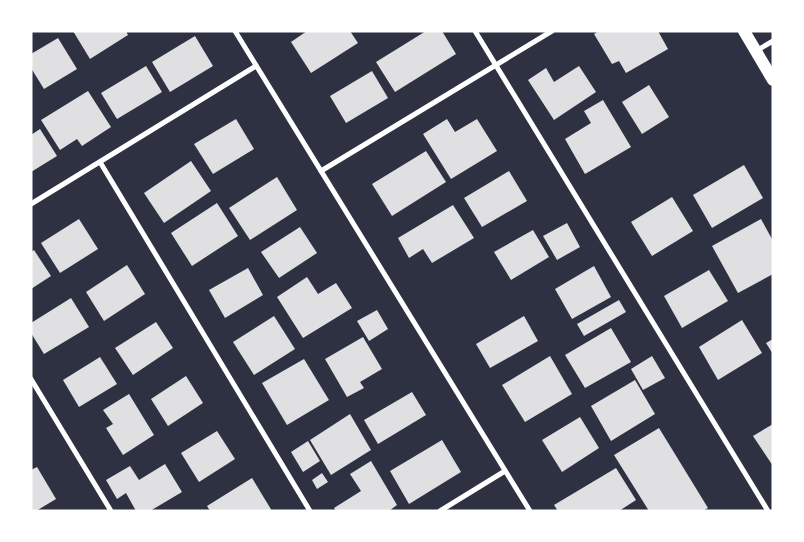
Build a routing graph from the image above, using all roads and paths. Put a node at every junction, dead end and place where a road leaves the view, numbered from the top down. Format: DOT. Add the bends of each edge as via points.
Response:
graph roads {
  1 [pos="235,31"];
  2 [pos="475,31"];
  3 [pos="552,31"];
  4 [pos="744,31"];
  5 [pos="773,41"];
  6 [pos="756,51"];
  7 [pos="256,66"];
  8 [pos="497,66"];
  9 [pos="773,80"];
  10 [pos="100,162"];
  11 [pos="321,171"];
  12 [pos="31,204"];
  13 [pos="31,379"];
  14 [pos="505,471"];
  15 [pos="111,511"];
  16 [pos="310,511"];
  17 [pos="440,511"];
  18 [pos="530,511"];
  19 [pos="768,511"];
  1 -- 7 [label="street"];
  2 -- 8 [label="street"];
  3 -- 8 [label="street"];
  4 -- 6 [label="main road"];
  5 -- 6 [label="street"];
  6 -- 9 [label="main road"];
  7 -- 10 [label="street"];
  7 -- 11 [label="street"];
  8 -- 11 [label="street"];
  8 -- 19 [label="street"];
  10 -- 12 [label="street"];
  10 -- 16 [label="street"];
  11 -- 14 [label="street"];
  13 -- 15 [label="street"];
  14 -- 17 [label="street"];
  14 -- 18 [label="street"];
}
